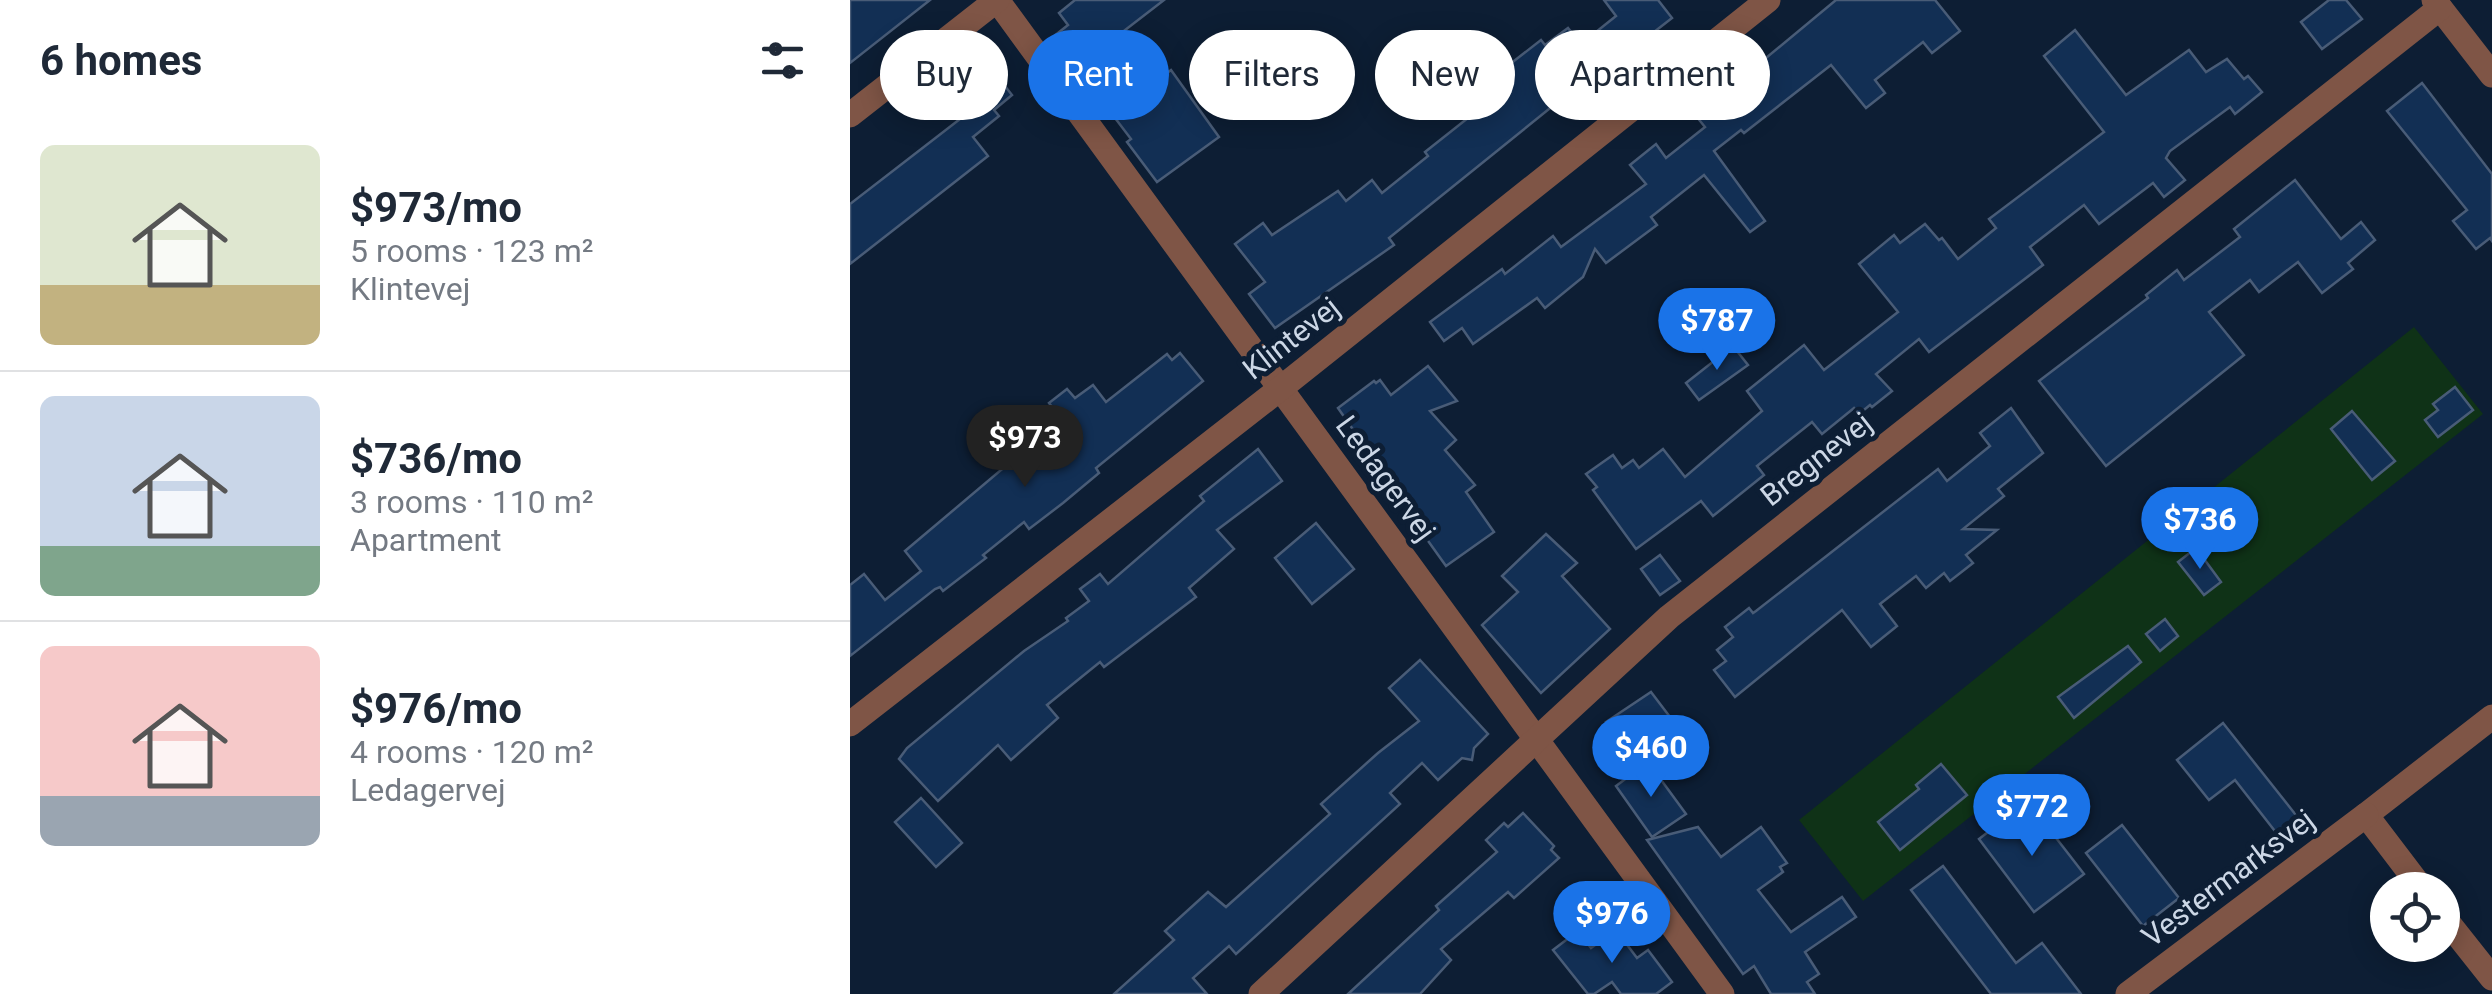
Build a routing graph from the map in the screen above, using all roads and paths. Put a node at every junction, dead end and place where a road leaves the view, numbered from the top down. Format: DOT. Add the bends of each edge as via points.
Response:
graph roads {
  1 [pos="997,0"];
  2 [pos="1768,0"];
  3 [pos="2437,4"];
  4 [pos="2491,72"];
  5 [pos="850,116"];
  6 [pos="1281,388"];
  7 [pos="2492,716"];
  8 [pos="850,724"];
  9 [pos="1536,739"];
  10 [pos="2366,815"];
  11 [pos="2409,872"];
  12 [pos="2460,938"];
  13 [pos="2492,978"];
  14 [pos="1261,994"];
  15 [pos="1722,994"];
  16 [pos="2128,994"];
  1 -- 5 [label="street"];
  1 -- 6 [label="street, Ledagervej"];
  2 -- 6 [label="street, Klintevej"];
  3 -- 4 [label="street"];
  3 -- 9 [label="street, Bregnevej" via="1669,617"];
  6 -- 8 [label="street, Klintevej"];
  6 -- 9 [label="street, Ledagervej"];
  7 -- 10 [label="street, Vestermarksvej"];
  9 -- 14 [label="street, Bregnevej"];
  9 -- 15 [label="street, Ledagervej"];
  10 -- 11 [label="street"];
  10 -- 16 [label="street, Vestermarksvej"];
  12 -- 13 [label="street"];
}
